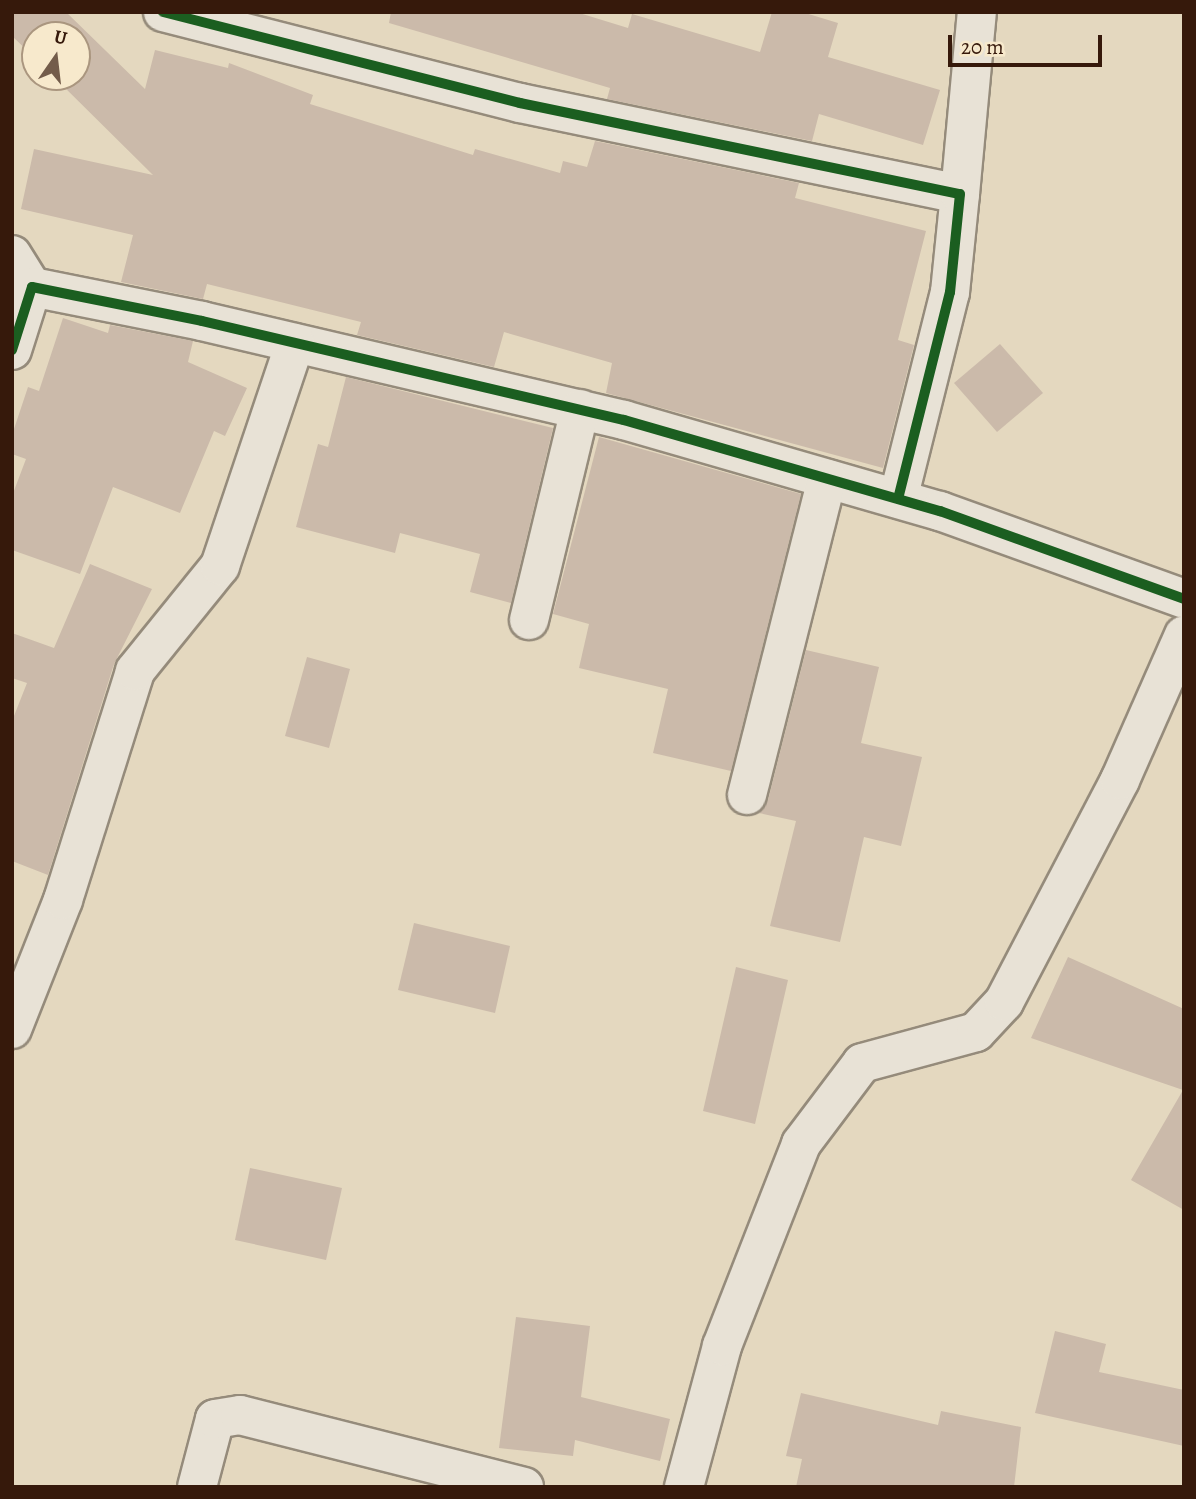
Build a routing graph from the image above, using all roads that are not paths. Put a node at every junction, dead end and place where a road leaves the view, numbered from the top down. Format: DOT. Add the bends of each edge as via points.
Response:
graph roads {
  1 [pos="163,12"];
  2 [pos="977,12"];
  3 [pos="960,194"];
  4 [pos="22,271"];
  5 [pos="295,342"];
  6 [pos="12,351"];
  7 [pos="580,409"];
  8 [pos="827,479"];
  9 [pos="898,499"];
  10 [pos="1184,599"];
  11 [pos="529,620"];
  12 [pos="1184,635"];
  13 [pos="747,795"];
  14 [pos="12,1029"];
  15 [pos="197,1487"];
  16 [pos="524,1487"];
  17 [pos="684,1487"];
  1 -- 3 [label="street" via="483,95"];
  2 -- 3 [label="street"];
  3 -- 9 [label="street" via="950,292"];
  4 -- 5 [label="street"];
  4 -- 6 [label="street"];
  5 -- 7 [label="street"];
  5 -- 14 [label="street" via="220,566 135,671 62,900"];
  7 -- 8 [label="street"];
  7 -- 11 [label="street"];
  8 -- 9 [label="street"];
  8 -- 13 [label="street"];
  9 -- 10 [label="street"];
  12 -- 17 [label="street" via="1121,780 1004,1002 976,1032 862,1063 801,1144 722,1346"];
  15 -- 16 [label="street" via="215,1419 240,1415"];
}
